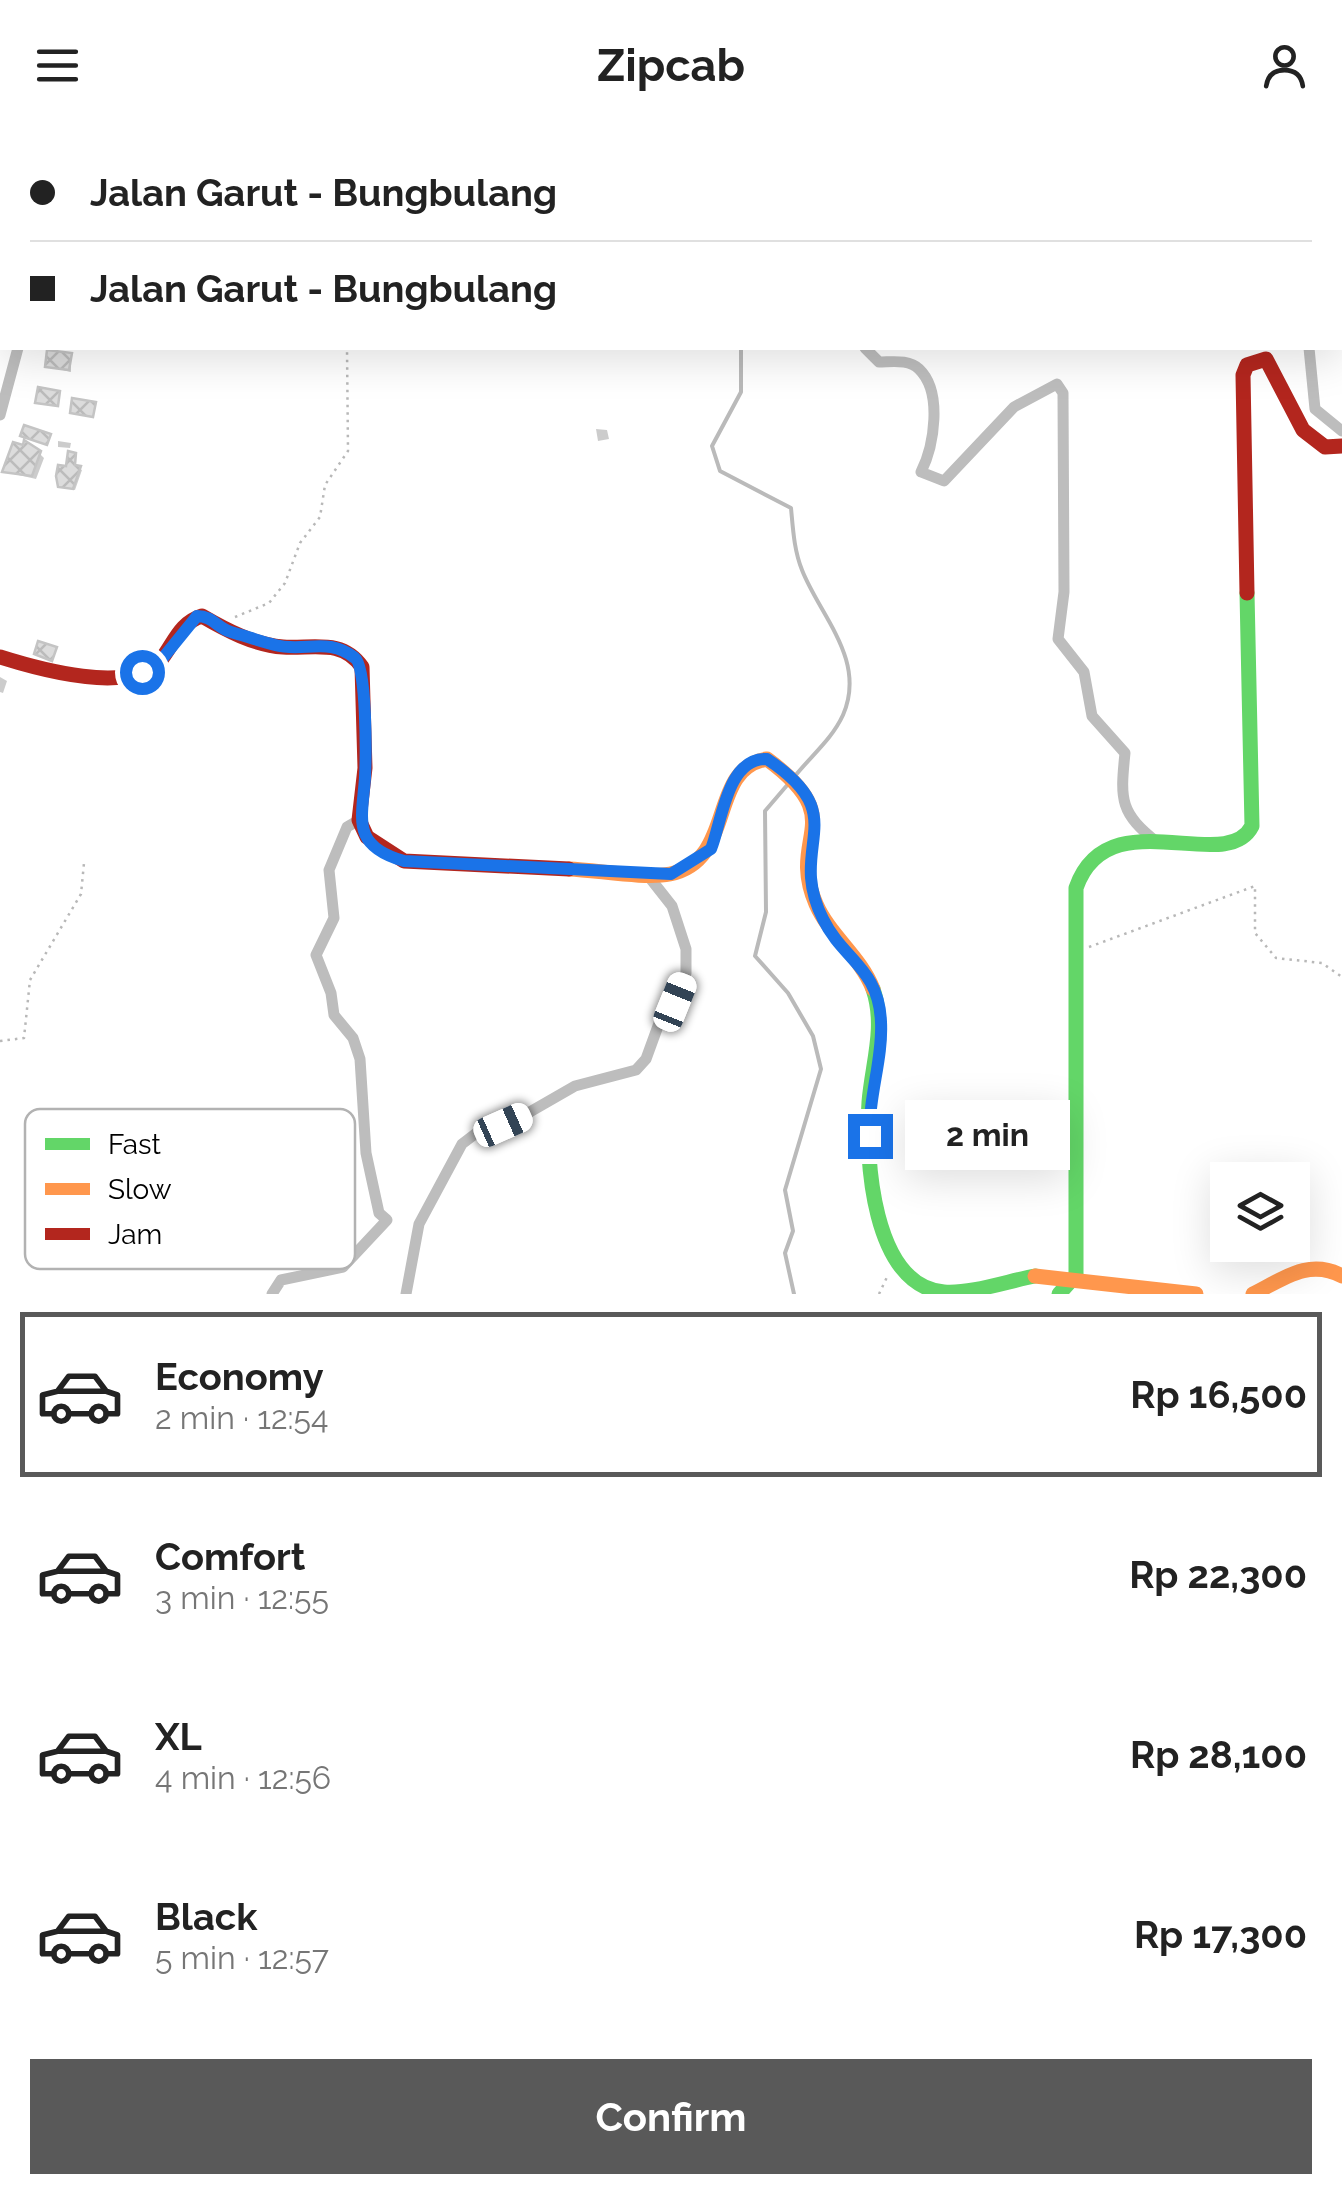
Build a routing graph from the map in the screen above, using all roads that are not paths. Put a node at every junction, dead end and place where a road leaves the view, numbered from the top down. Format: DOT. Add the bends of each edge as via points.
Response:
graph roads {
  1 [pos="17,350"];
  2 [pos="868,350"];
  3 [pos="1309,350"];
  4 [pos="0,414"];
  5 [pos="1342,431"];
  6 [pos="1342,446"];
  7 [pos="0,657"];
  8 [pos="359,820"];
  9 [pos="1158,844"];
  10 [pos="646,873"];
  11 [pos="355,1254"];
  12 [pos="334,1269"];
  13 [pos="1076,1275"];
  14 [pos="1342,1276"];
  15 [pos="1157,1290"];
  16 [pos="272,1294"];
  17 [pos="406,1294"];
  18 [pos="1059,1294"];
  19 [pos="1196,1294"];
  20 [pos="1252,1294"];
  1 -- 4 [label="street"];
  2 -- 9 [label="street" via="879,362 921,370 933,421 921,472 944,482 1014,407 1057,384 1063,393 1064,592 1058,638 1084,672 1092,716 1125,753 1120,794 1130,820"];
  3 -- 5 [label="street" via="1315,409"];
  6 -- 9 [label="main road" via="1314,443 1288,403 1277,368 1266,359 1248,365 1243,375 1252,826 1231,843"];
  7 -- 8 [label="main road" via="63,674 142,672 158,664 193,618 208,616 222,628 280,647 330,644 361,664 365,754"];
  8 -- 10 [label="main road" via="367,837 404,861"];
  8 -- 11 [label="street" via="347,827 329,870 334,918 316,955 334,1015 360,1059 366,1153 379,1213 387,1220"];
  9 -- 13 [label="main road" via="1103,848 1083,868 1076,888"];
  10 -- 13 [label="main road" via="671,874 711,849 730,787 748,764 767,759 804,790 816,816 810,884 815,902 828,929 872,978 879,1009 870,1136 894,1262 904,1274 943,1292 1016,1277"];
  10 -- 17 [label="street" via="672,906 686,949 686,973 646,1059 636,1070 576,1086 462,1144 419,1224"];
  12 -- 16 [label="street" via="282,1280"];
  13 -- 15 [label="main road"];
  13 -- 18 [label="main road"];
  14 -- 20 [label="main road" via="1309,1268"];
  15 -- 19 [label="main road"];
}
